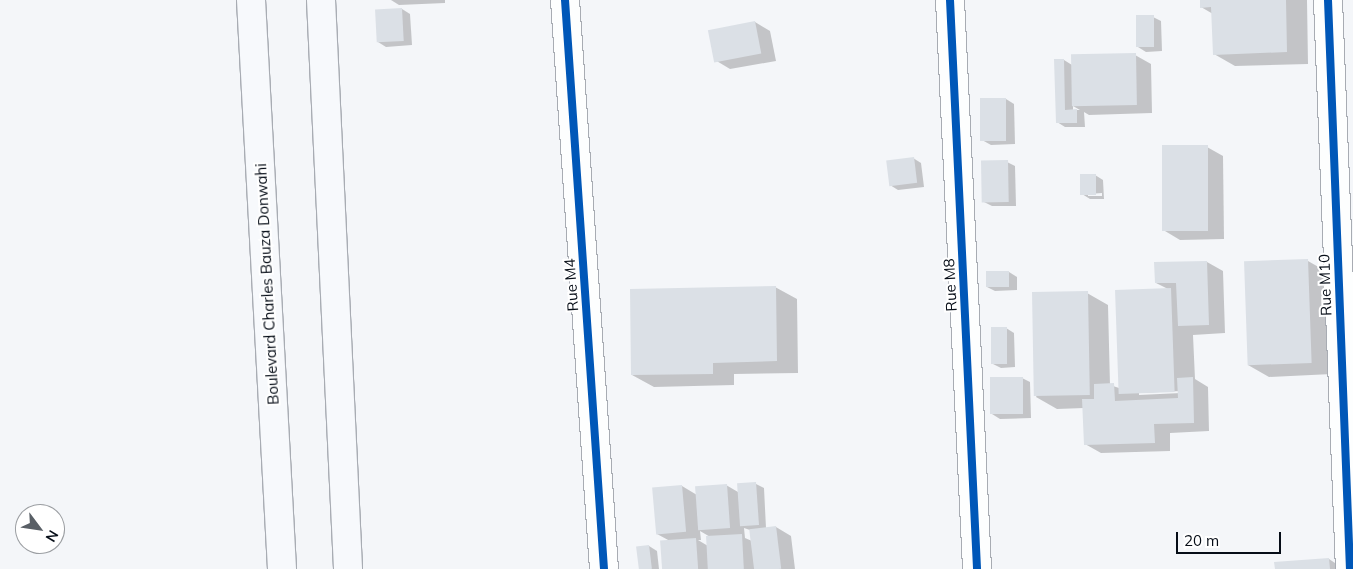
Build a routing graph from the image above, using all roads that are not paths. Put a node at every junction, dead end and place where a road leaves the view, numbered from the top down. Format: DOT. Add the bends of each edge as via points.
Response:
graph roads {
  1 [pos="251,0"];
  2 [pos="321,0"];
  3 [pos="565,0"];
  4 [pos="950,0"];
  5 [pos="1328,0"];
  6 [pos="1342,78"];
  7 [pos="1349,446"];
  8 [pos="282,569"];
  9 [pos="348,569"];
  10 [pos="604,569"];
  11 [pos="977,569"];
  12 [pos="1350,569"];
  1 -- 8 [label="main road, Boulevard Charles Bauza Donwahi"];
  2 -- 9 [label="main road"];
  3 -- 10 [label="street, Rue M4"];
  4 -- 11 [label="street, Rue M8"];
  5 -- 6 [label="street, Rue M10"];
  6 -- 7 [label="street, Rue M10"];
  7 -- 12 [label="street, Rue M10"];
}
